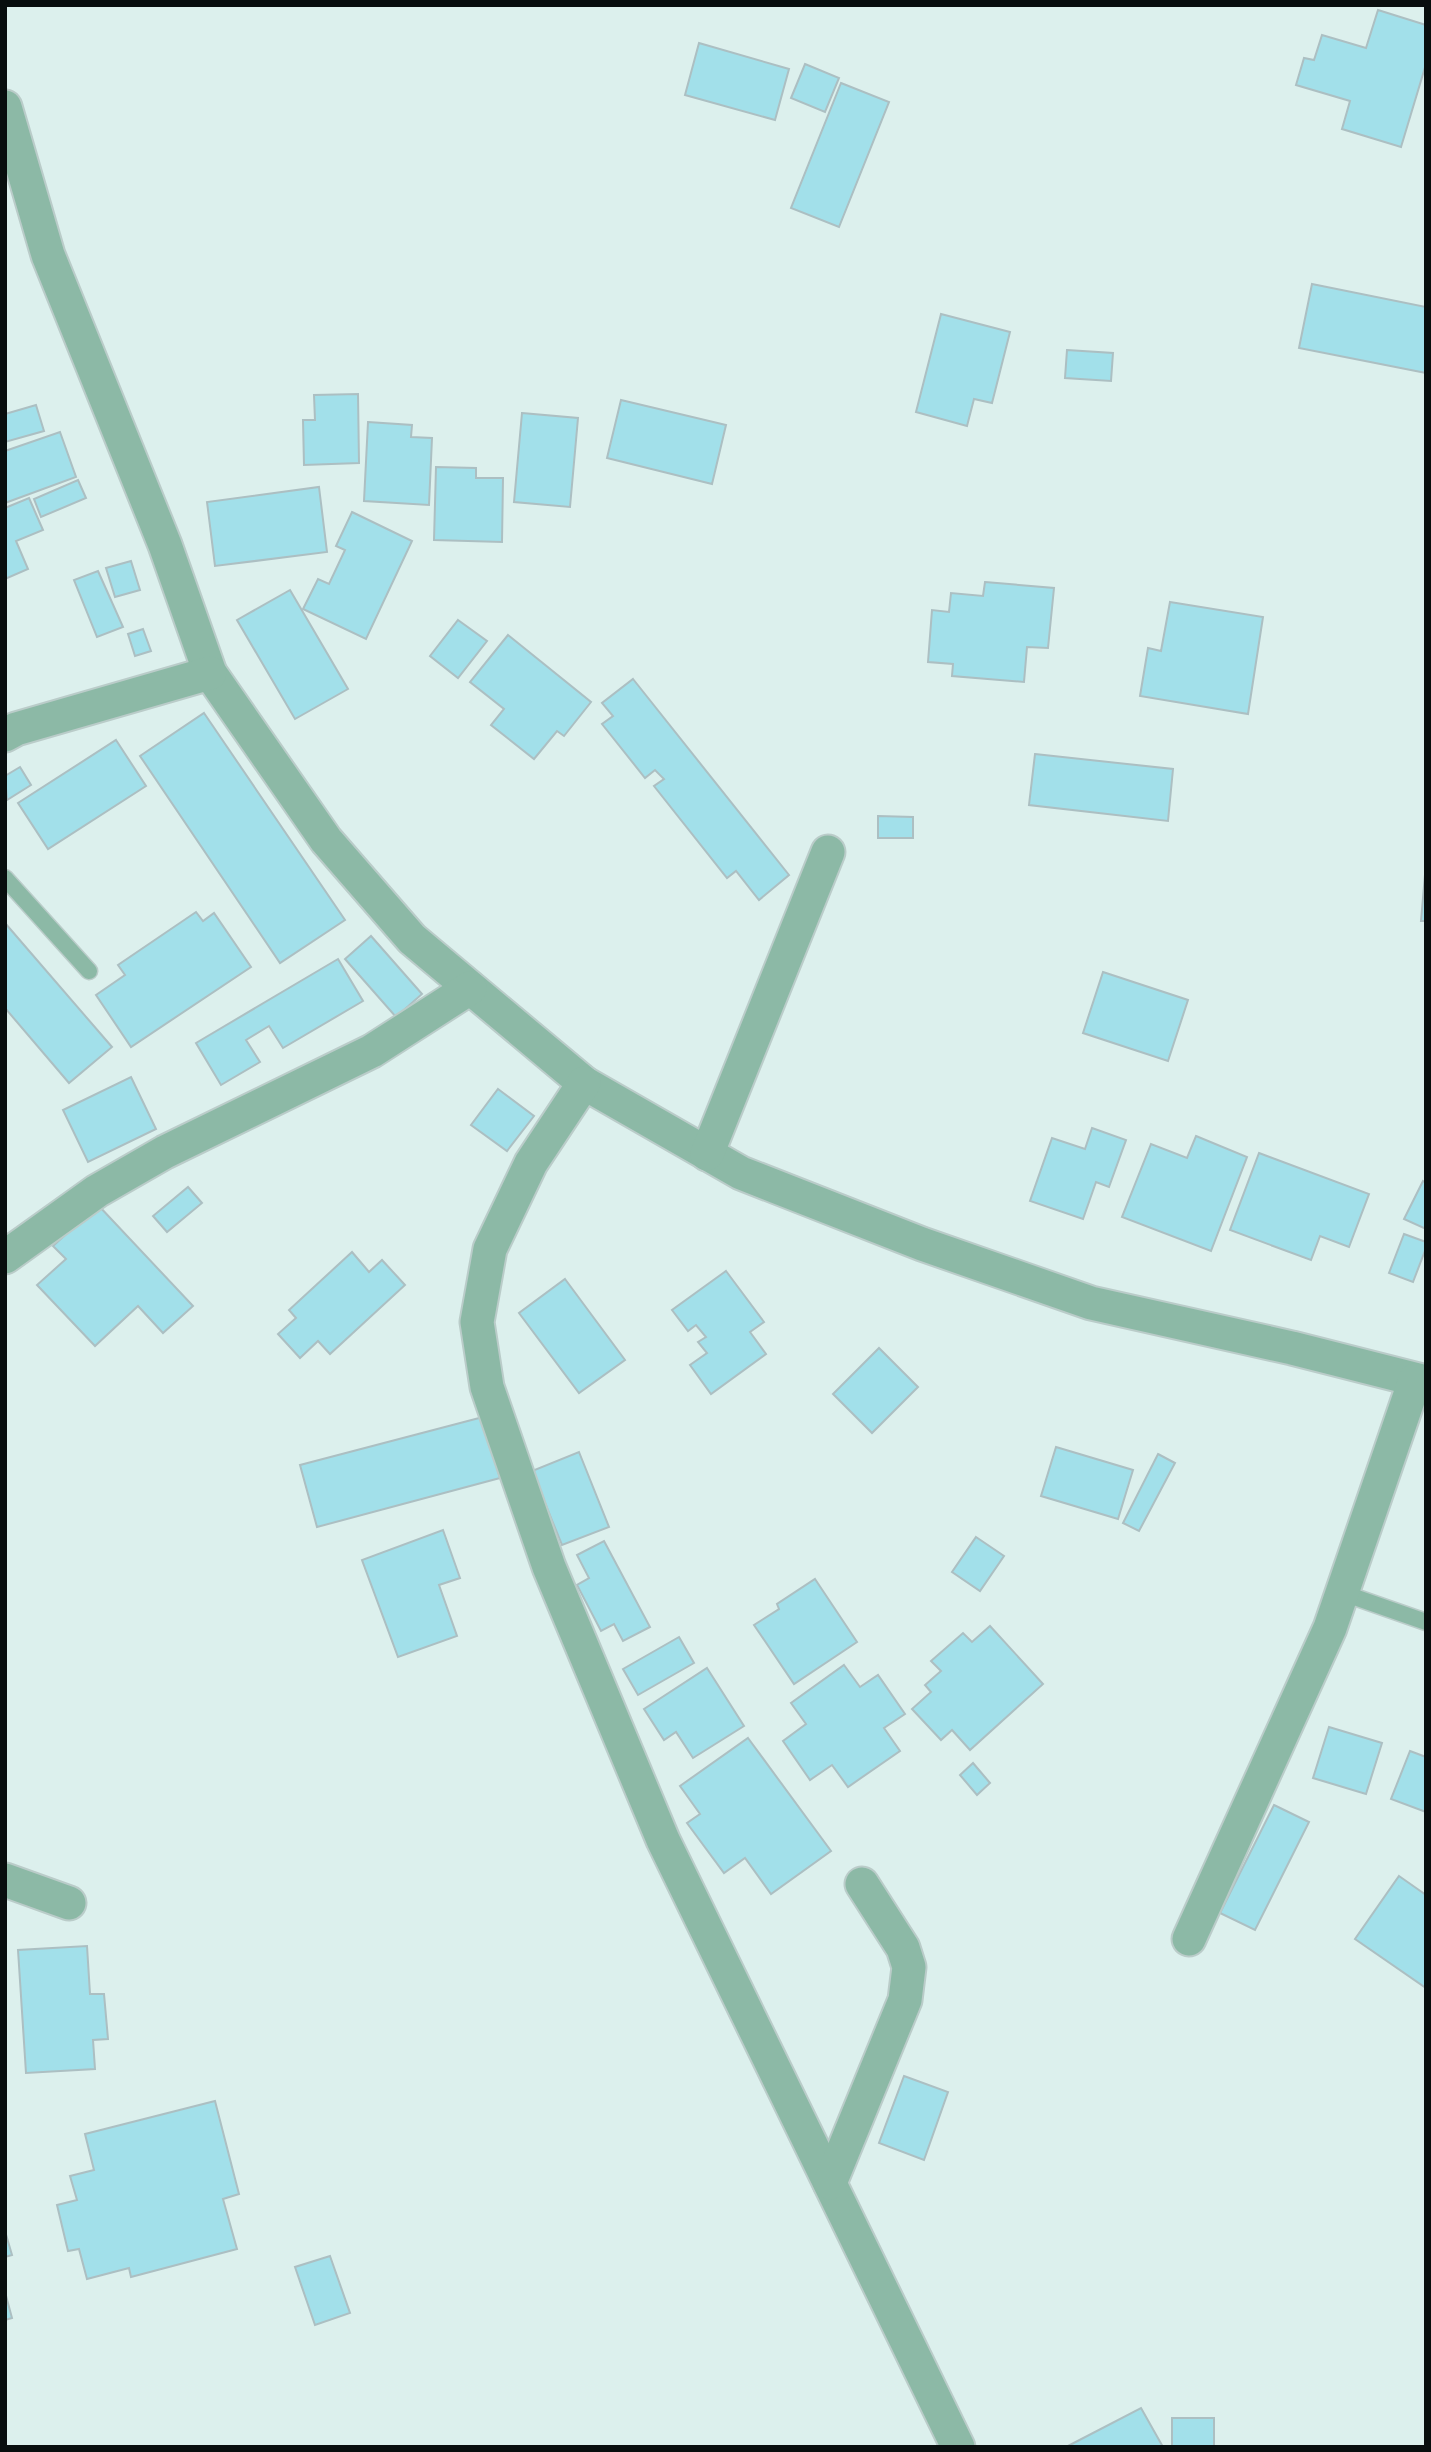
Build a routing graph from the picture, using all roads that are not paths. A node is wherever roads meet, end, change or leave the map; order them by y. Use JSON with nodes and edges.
{"nodes":[{"id":1,"x":5,"y":107,"type":"edge"},
{"id":2,"x":210,"y":673,"type":"junction"},
{"id":3,"x":5,"y":735,"type":"edge"},
{"id":4,"x":828,"y":852,"type":"dead end"},
{"id":5,"x":5,"y":878,"type":"edge"},
{"id":6,"x":89,"y":971,"type":"dead end"},
{"id":7,"x":470,"y":988,"type":"junction"},
{"id":8,"x":584,"y":1083,"type":"junction"},
{"id":9,"x":707,"y":1154,"type":"junction"},
{"id":10,"x":5,"y":1257,"type":"edge"},
{"id":11,"x":1421,"y":1381,"type":"edge"},
{"id":12,"x":1343,"y":1593,"type":"junction"},
{"id":13,"x":1426,"y":1622,"type":"edge"},
{"id":14,"x":5,"y":1880,"type":"edge"},
{"id":15,"x":862,"y":1884,"type":"dead end"},
{"id":16,"x":69,"y":1903,"type":"dead end"},
{"id":17,"x":1189,"y":1939,"type":"dead end"},
{"id":18,"x":830,"y":2183,"type":"junction"},
{"id":19,"x":958,"y":2447,"type":"edge"}],
"edges":[{"from":1,"to":2,"type":"street"},
{"from":2,"to":3,"type":"street"},
{"from":2,"to":7,"type":"street"},
{"from":4,"to":9,"type":"street"},
{"from":5,"to":6,"type":"lane"},
{"from":7,"to":8,"type":"street"},
{"from":7,"to":10,"type":"street"},
{"from":8,"to":9,"type":"street"},
{"from":8,"to":18,"type":"street"},
{"from":9,"to":11,"type":"street"},
{"from":11,"to":12,"type":"street"},
{"from":12,"to":13,"type":"lane"},
{"from":12,"to":17,"type":"street"},
{"from":14,"to":16,"type":"street"},
{"from":15,"to":18,"type":"street"},
{"from":18,"to":19,"type":"street"}]}
